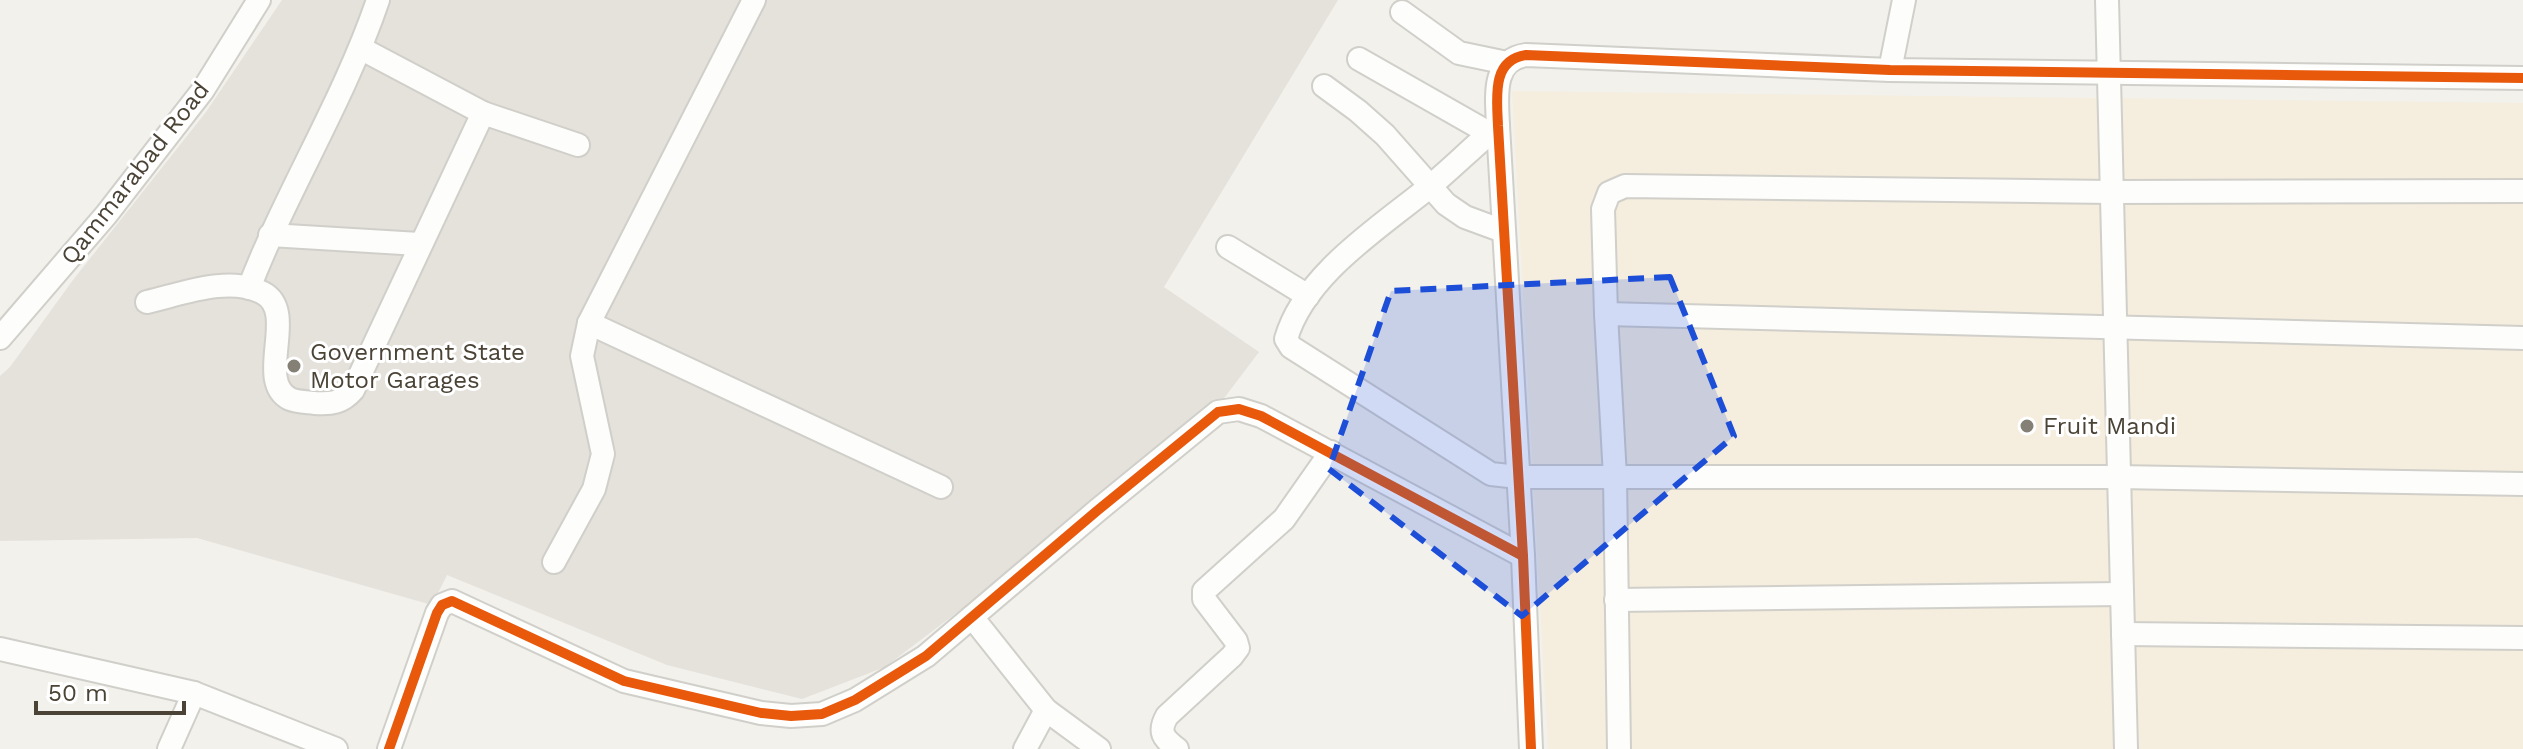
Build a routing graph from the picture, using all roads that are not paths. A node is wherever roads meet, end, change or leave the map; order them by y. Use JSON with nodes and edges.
{"nodes":[{"id":1,"x":259,"y":0,"type":"edge"},
{"id":2,"x":378,"y":0,"type":"edge"},
{"id":3,"x":754,"y":0,"type":"edge"},
{"id":4,"x":1904,"y":0,"type":"edge"},
{"id":5,"x":2107,"y":0,"type":"edge"},
{"id":6,"x":1402,"y":12,"type":"dead end"},
{"id":7,"x":362,"y":49,"type":"junction"},
{"id":8,"x":1359,"y":59,"type":"dead end"},
{"id":9,"x":1507,"y":63,"type":"junction"},
{"id":10,"x":1890,"y":70,"type":"junction"},
{"id":11,"x":2108,"y":73,"type":"junction"},
{"id":12,"x":2523,"y":78,"type":"edge"},
{"id":13,"x":1324,"y":86,"type":"dead end"},
{"id":14,"x":483,"y":113,"type":"junction"},
{"id":15,"x":1493,"y":130,"type":"junction"},
{"id":16,"x":578,"y":145,"type":"dead end"},
{"id":17,"x":1429,"y":187,"type":"junction"},
{"id":18,"x":2523,"y":191,"type":"edge"},
{"id":19,"x":2111,"y":192,"type":"junction"},
{"id":20,"x":1503,"y":231,"type":"junction"},
{"id":21,"x":270,"y":235,"type":"junction"},
{"id":22,"x":419,"y":244,"type":"junction"},
{"id":23,"x":1228,"y":247,"type":"dead end"},
{"id":24,"x":249,"y":288,"type":"junction"},
{"id":25,"x":1308,"y":296,"type":"junction"},
{"id":26,"x":147,"y":302,"type":"dead end"},
{"id":27,"x":1606,"y":314,"type":"junction"},
{"id":28,"x":589,"y":323,"type":"junction"},
{"id":29,"x":2114,"y":327,"type":"junction"},
{"id":30,"x":0,"y":338,"type":"edge"},
{"id":31,"x":2523,"y":338,"type":"edge"},
{"id":32,"x":1331,"y":452,"type":"junction"},
{"id":33,"x":1518,"y":477,"type":"junction"},
{"id":34,"x":1615,"y":477,"type":"junction"},
{"id":35,"x":2118,"y":477,"type":"junction"},
{"id":36,"x":2523,"y":484,"type":"edge"},
{"id":37,"x":941,"y":487,"type":"dead end"},
{"id":38,"x":1523,"y":556,"type":"junction"},
{"id":39,"x":554,"y":562,"type":"dead end"},
{"id":40,"x":2122,"y":594,"type":"junction"},
{"id":41,"x":1616,"y":600,"type":"junction"},
{"id":42,"x":972,"y":617,"type":"junction"},
{"id":43,"x":2123,"y":634,"type":"junction"},
{"id":44,"x":2523,"y":638,"type":"edge"},
{"id":45,"x":0,"y":649,"type":"edge"},
{"id":46,"x":194,"y":693,"type":"junction"},
{"id":47,"x":1046,"y":710,"type":"junction"},
{"id":48,"x":169,"y":749,"type":"edge"},
{"id":49,"x":336,"y":749,"type":"edge"},
{"id":50,"x":389,"y":749,"type":"edge"},
{"id":51,"x":1025,"y":749,"type":"edge"},
{"id":52,"x":1099,"y":749,"type":"edge"},
{"id":53,"x":1177,"y":749,"type":"edge"},
{"id":54,"x":1531,"y":749,"type":"edge"},
{"id":55,"x":1619,"y":749,"type":"edge"},
{"id":56,"x":2126,"y":749,"type":"edge"}],
"edges":[{"from":1,"to":30,"type":"street","name":"Qammarabad Road"},
{"from":2,"to":7,"type":"street"},
{"from":3,"to":28,"type":"street"},
{"from":4,"to":10,"type":"street"},
{"from":5,"to":11,"type":"street"},
{"from":6,"to":9,"type":"street"},
{"from":7,"to":14,"type":"street"},
{"from":7,"to":21,"type":"street"},
{"from":8,"to":15,"type":"street"},
{"from":9,"to":10,"type":"street"},
{"from":9,"to":15,"type":"street"},
{"from":10,"to":11,"type":"street"},
{"from":11,"to":12,"type":"street"},
{"from":11,"to":19,"type":"street"},
{"from":13,"to":17,"type":"street"},
{"from":14,"to":16,"type":"street"},
{"from":14,"to":22,"type":"street"},
{"from":15,"to":17,"type":"street"},
{"from":15,"to":20,"type":"street"},
{"from":17,"to":20,"type":"street"},
{"from":17,"to":25,"type":"street"},
{"from":18,"to":19,"type":"street"},
{"from":19,"to":27,"type":"street"},
{"from":19,"to":29,"type":"street"},
{"from":20,"to":33,"type":"street"},
{"from":21,"to":22,"type":"street"},
{"from":21,"to":24,"type":"street"},
{"from":22,"to":24,"type":"street"},
{"from":23,"to":25,"type":"street"},
{"from":24,"to":26,"type":"street"},
{"from":25,"to":33,"type":"street"},
{"from":27,"to":29,"type":"street"},
{"from":27,"to":34,"type":"street"},
{"from":28,"to":37,"type":"street"},
{"from":28,"to":39,"type":"street"},
{"from":29,"to":31,"type":"street"},
{"from":29,"to":35,"type":"street"},
{"from":32,"to":38,"type":"street"},
{"from":32,"to":42,"type":"street"},
{"from":32,"to":53,"type":"street"},
{"from":33,"to":34,"type":"street"},
{"from":33,"to":38,"type":"street"},
{"from":34,"to":35,"type":"street"},
{"from":34,"to":41,"type":"street"},
{"from":35,"to":36,"type":"street"},
{"from":35,"to":40,"type":"street"},
{"from":38,"to":54,"type":"street"},
{"from":40,"to":41,"type":"street"},
{"from":40,"to":43,"type":"street"},
{"from":41,"to":55,"type":"street"},
{"from":42,"to":47,"type":"street"},
{"from":42,"to":50,"type":"street"},
{"from":43,"to":44,"type":"street"},
{"from":43,"to":56,"type":"street"},
{"from":45,"to":46,"type":"street"},
{"from":46,"to":48,"type":"street"},
{"from":46,"to":49,"type":"street"},
{"from":47,"to":51,"type":"street"},
{"from":47,"to":52,"type":"street"}]}
